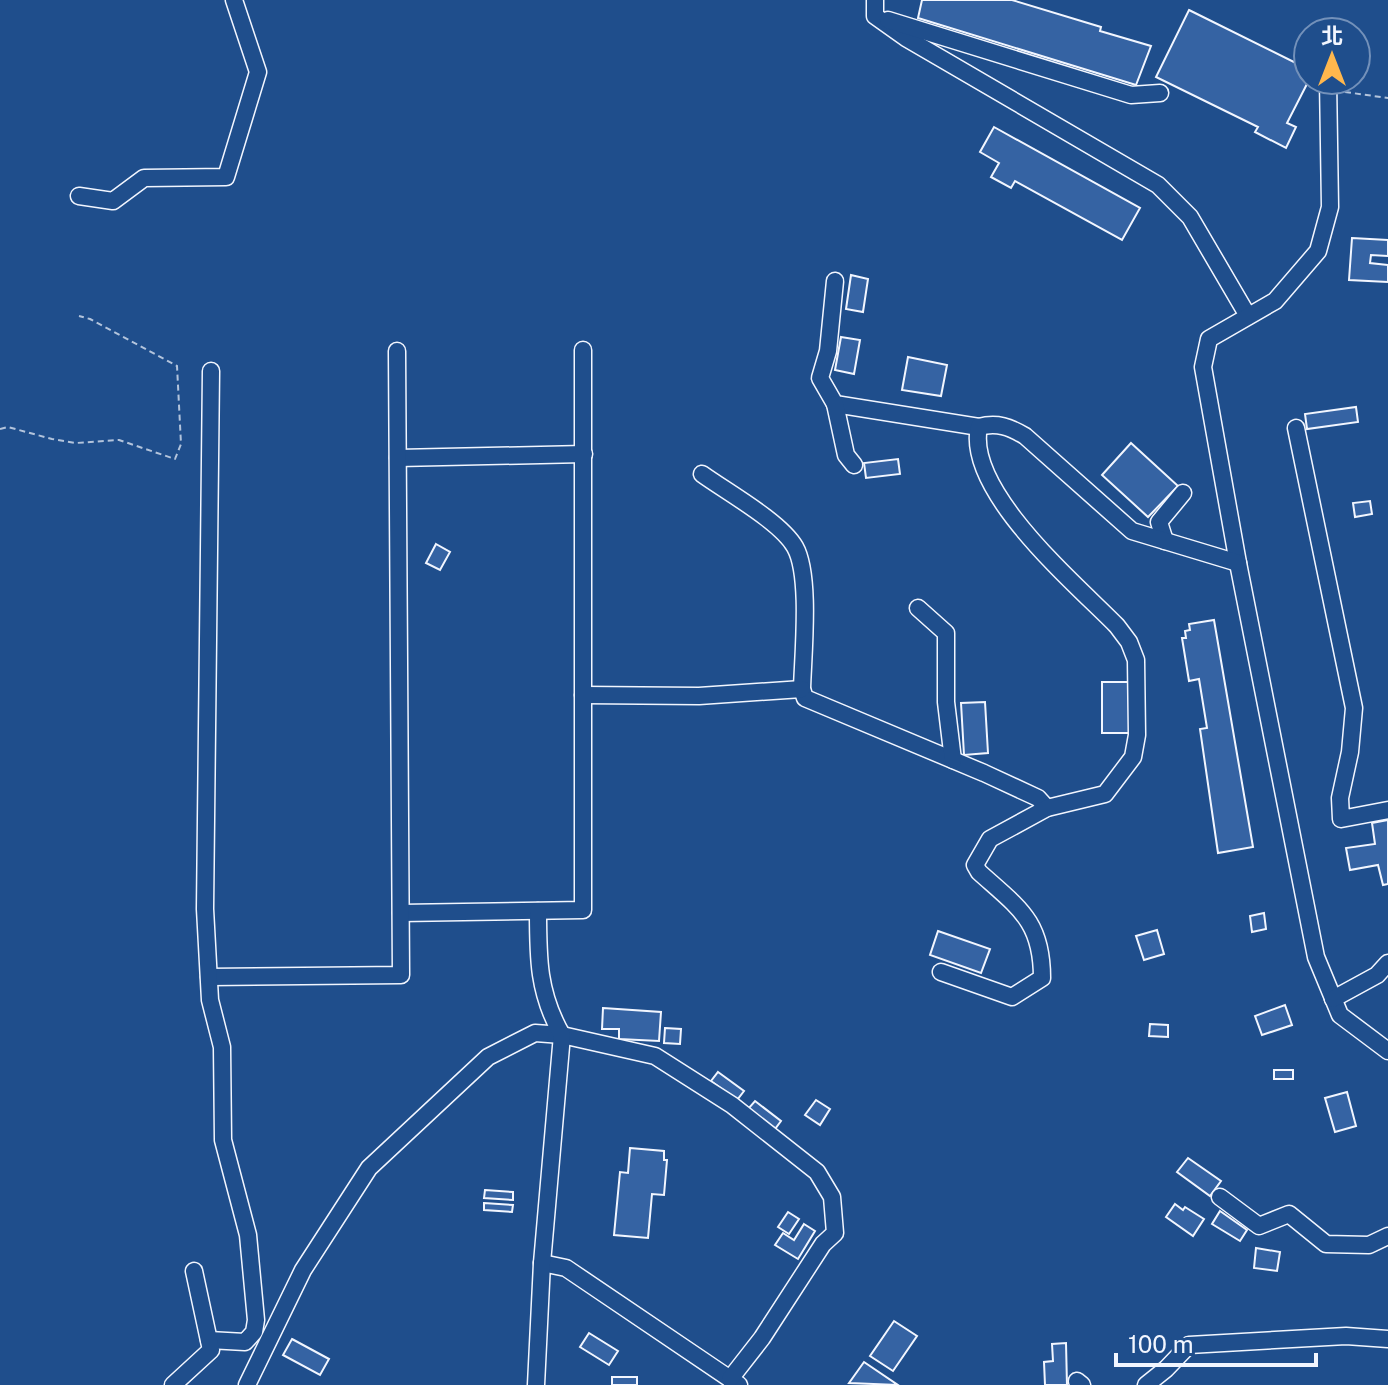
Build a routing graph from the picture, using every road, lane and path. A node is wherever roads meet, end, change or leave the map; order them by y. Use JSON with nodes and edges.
{"nodes":[{"id":1,"x":234,"y":0,"type":"edge"},
{"id":2,"x":875,"y":8,"type":"edge"},
{"id":3,"x":1160,"y":93,"type":"dead end"},
{"id":4,"x":1328,"y":96,"type":"edge"},
{"id":5,"x":79,"y":196,"type":"dead end"},
{"id":6,"x":835,"y":281,"type":"dead end"},
{"id":7,"x":79,"y":316,"type":"dead end"},
{"id":8,"x":1248,"y":316,"type":"junction"},
{"id":9,"x":583,"y":350,"type":"dead end"},
{"id":10,"x":397,"y":351,"type":"dead end"},
{"id":11,"x":211,"y":371,"type":"dead end"},
{"id":12,"x":835,"y":404,"type":"junction"},
{"id":13,"x":979,"y":427,"type":"junction"},
{"id":14,"x":1296,"y":428,"type":"dead end"},
{"id":15,"x":0,"y":429,"type":"edge"},
{"id":16,"x":584,"y":454,"type":"junction"},
{"id":17,"x":398,"y":458,"type":"junction"},
{"id":18,"x":854,"y":465,"type":"dead end"},
{"id":19,"x":702,"y":474,"type":"dead end"},
{"id":20,"x":1183,"y":493,"type":"dead end"},
{"id":21,"x":1165,"y":541,"type":"junction"},
{"id":22,"x":1238,"y":563,"type":"junction"},
{"id":23,"x":918,"y":608,"type":"dead end"},
{"id":24,"x":802,"y":689,"type":"junction"},
{"id":25,"x":583,"y":695,"type":"junction"},
{"id":26,"x":953,"y":760,"type":"junction"},
{"id":27,"x":1047,"y":808,"type":"junction"},
{"id":28,"x":1388,"y":810,"type":"edge"},
{"id":29,"x":538,"y":911,"type":"junction"},
{"id":30,"x":401,"y":913,"type":"junction"},
{"id":31,"x":1388,"y":963,"type":"edge"},
{"id":32,"x":941,"y":972,"type":"dead end"},
{"id":33,"x":209,"y":977,"type":"junction"},
{"id":34,"x":1333,"y":999,"type":"junction"},
{"id":35,"x":562,"y":1035,"type":"junction"},
{"id":36,"x":1388,"y":1051,"type":"edge"},
{"id":37,"x":1220,"y":1197,"type":"dead end"},
{"id":38,"x":1388,"y":1236,"type":"edge"},
{"id":39,"x":542,"y":1263,"type":"junction"},
{"id":40,"x":194,"y":1271,"type":"dead end"},
{"id":41,"x":1388,"y":1339,"type":"edge"},
{"id":42,"x":209,"y":1340,"type":"junction"},
{"id":43,"x":735,"y":1382,"type":"edge"},
{"id":44,"x":1149,"y":1384,"type":"edge"},
{"id":45,"x":173,"y":1385,"type":"edge"},
{"id":46,"x":247,"y":1385,"type":"edge"},
{"id":47,"x":536,"y":1385,"type":"edge"}],
"edges":[{"from":1,"to":5,"type":"lane"},
{"from":2,"to":3,"type":"lane"},
{"from":2,"to":8,"type":"lane"},
{"from":4,"to":8,"type":"lane"},
{"from":6,"to":12,"type":"lane"},
{"from":7,"to":15,"type":"path"},
{"from":8,"to":22,"type":"lane"},
{"from":9,"to":16,"type":"lane"},
{"from":10,"to":17,"type":"lane"},
{"from":11,"to":33,"type":"lane"},
{"from":12,"to":13,"type":"lane"},
{"from":12,"to":18,"type":"lane"},
{"from":13,"to":21,"type":"lane"},
{"from":13,"to":27,"type":"lane"},
{"from":14,"to":28,"type":"lane"},
{"from":16,"to":17,"type":"lane"},
{"from":16,"to":25,"type":"lane"},
{"from":17,"to":30,"type":"lane"},
{"from":19,"to":24,"type":"lane"},
{"from":20,"to":21,"type":"lane"},
{"from":21,"to":22,"type":"lane"},
{"from":22,"to":34,"type":"lane"},
{"from":23,"to":26,"type":"lane"},
{"from":24,"to":25,"type":"lane"},
{"from":24,"to":26,"type":"lane"},
{"from":25,"to":29,"type":"lane"},
{"from":26,"to":27,"type":"lane"},
{"from":27,"to":32,"type":"lane"},
{"from":29,"to":30,"type":"lane"},
{"from":29,"to":35,"type":"lane"},
{"from":30,"to":33,"type":"lane"},
{"from":31,"to":34,"type":"lane"},
{"from":33,"to":42,"type":"lane"},
{"from":34,"to":36,"type":"lane"},
{"from":35,"to":39,"type":"lane"},
{"from":35,"to":43,"type":"lane"},
{"from":35,"to":46,"type":"lane"},
{"from":37,"to":38,"type":"lane"},
{"from":39,"to":43,"type":"lane"},
{"from":39,"to":47,"type":"lane"},
{"from":40,"to":42,"type":"lane"},
{"from":41,"to":44,"type":"lane"},
{"from":42,"to":45,"type":"lane"}]}
